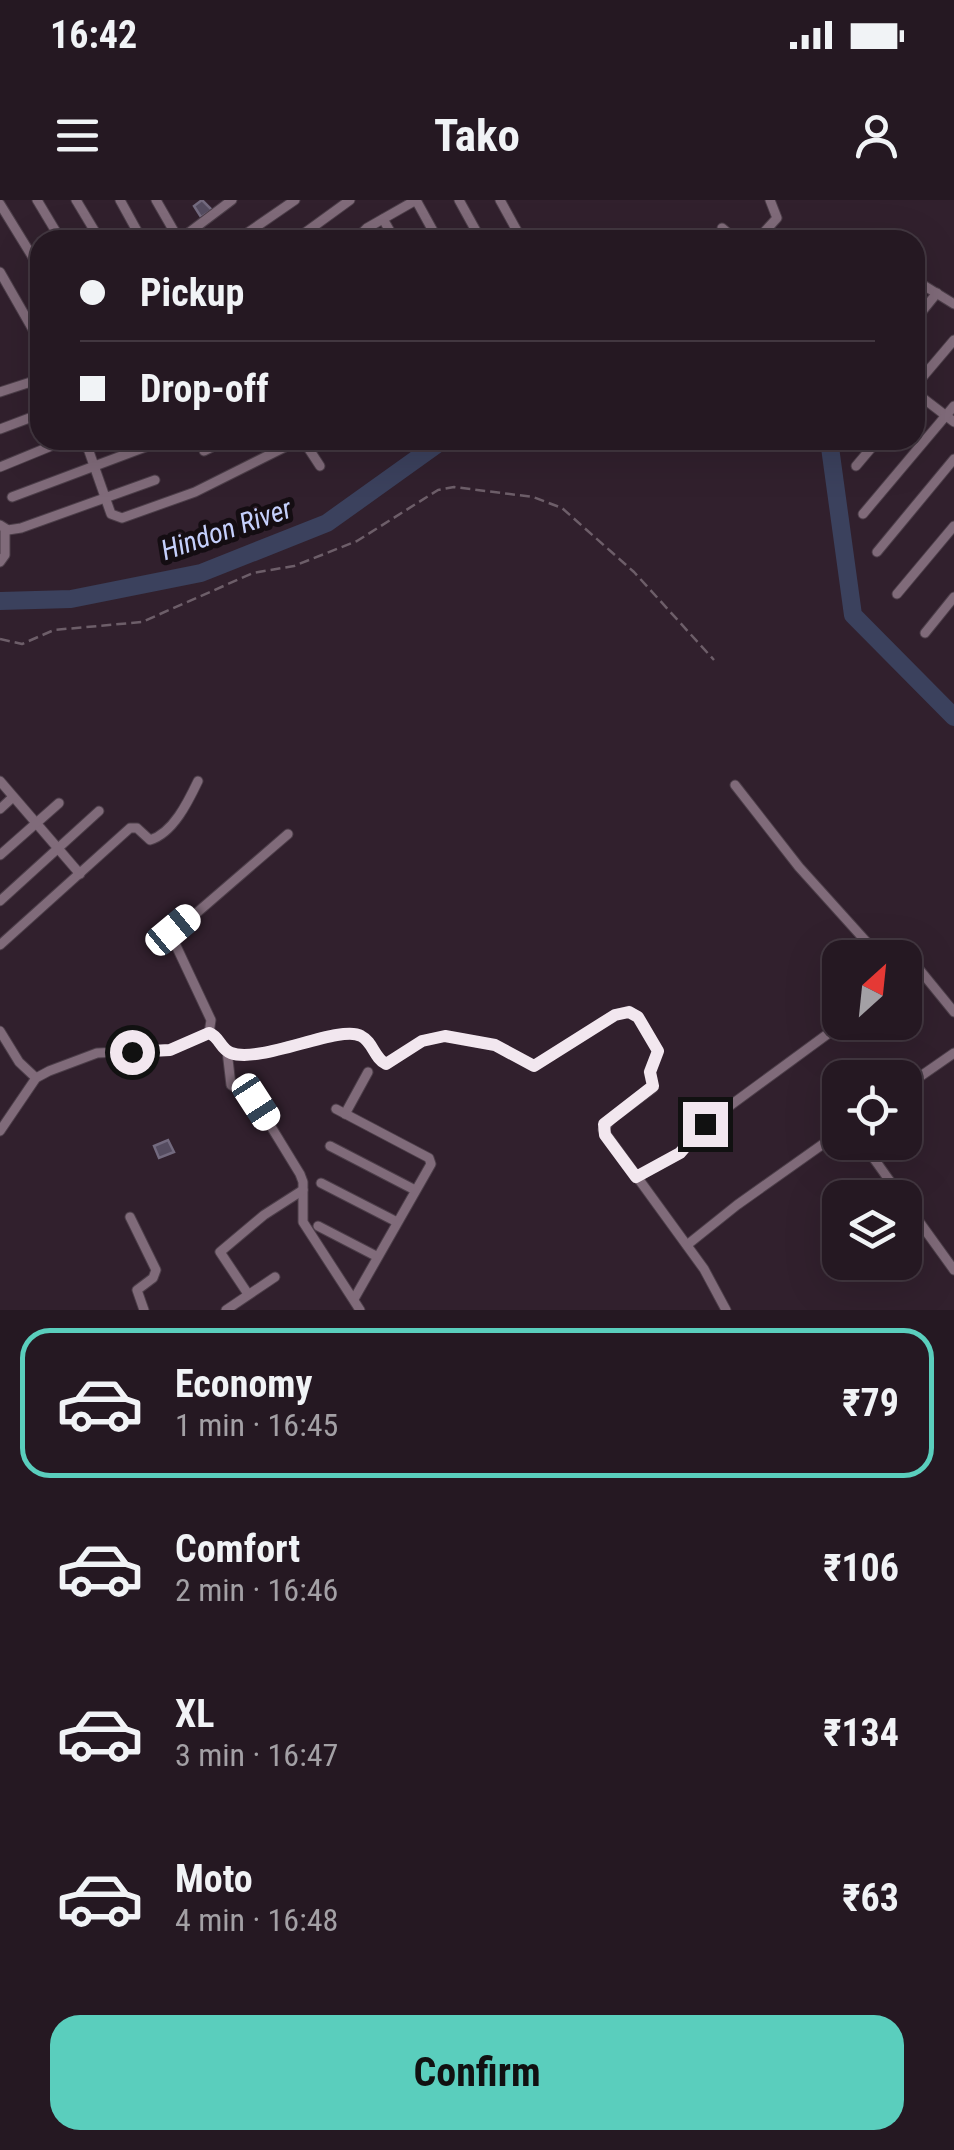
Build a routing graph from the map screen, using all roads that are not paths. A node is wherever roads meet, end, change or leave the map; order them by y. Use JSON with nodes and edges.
{"nodes":[{"id":1,"x":37,"y":200,"type":"edge"},
{"id":2,"x":76,"y":200,"type":"edge"},
{"id":3,"x":120,"y":200,"type":"edge"},
{"id":4,"x":156,"y":200,"type":"edge"},
{"id":5,"x":232,"y":200,"type":"edge"},
{"id":6,"x":294,"y":200,"type":"edge"},
{"id":7,"x":350,"y":200,"type":"edge"},
{"id":8,"x":460,"y":200,"type":"edge"},
{"id":9,"x":500,"y":200,"type":"edge"},
{"id":10,"x":770,"y":200,"type":"edge"},
{"id":11,"x":0,"y":204,"type":"edge"},
{"id":12,"x":383,"y":219,"type":"junction"},
{"id":13,"x":722,"y":228,"type":"dead end"},
{"id":14,"x":55,"y":230,"type":"edge"},
{"id":15,"x":94,"y":230,"type":"edge"},
{"id":16,"x":136,"y":230,"type":"edge"},
{"id":17,"x":173,"y":230,"type":"edge"},
{"id":18,"x":192,"y":230,"type":"edge"},
{"id":19,"x":251,"y":230,"type":"edge"},
{"id":20,"x":309,"y":230,"type":"edge"},
{"id":21,"x":365,"y":230,"type":"edge"},
{"id":22,"x":389,"y":230,"type":"edge"},
{"id":23,"x":432,"y":230,"type":"edge"},
{"id":24,"x":475,"y":230,"type":"edge"},
{"id":25,"x":516,"y":230,"type":"edge"},
{"id":26,"x":724,"y":230,"type":"edge"},
{"id":27,"x":766,"y":230,"type":"edge"},
{"id":28,"x":30,"y":253,"type":"edge"},
{"id":29,"x":0,"y":272,"type":"edge"},
{"id":30,"x":925,"y":286,"type":"edge"},
{"id":31,"x":937,"y":294,"type":"junction"},
{"id":32,"x":954,"y":304,"type":"edge"},
{"id":33,"x":925,"y":308,"type":"edge"},
{"id":34,"x":30,"y":324,"type":"edge"},
{"id":35,"x":954,"y":340,"type":"edge"},
{"id":36,"x":925,"y":378,"type":"edge"},
{"id":37,"x":30,"y":382,"type":"edge"},
{"id":38,"x":0,"y":392,"type":"edge"},
{"id":39,"x":925,"y":399,"type":"edge"},
{"id":40,"x":954,"y":406,"type":"edge"},
{"id":41,"x":30,"y":418,"type":"edge"},
{"id":42,"x":950,"y":419,"type":"edge"},
{"id":43,"x":0,"y":430,"type":"edge"},
{"id":44,"x":925,"y":446,"type":"edge"},
{"id":45,"x":42,"y":450,"type":"edge"},
{"id":46,"x":88,"y":450,"type":"edge"},
{"id":47,"x":139,"y":450,"type":"edge"},
{"id":48,"x":281,"y":450,"type":"edge"},
{"id":49,"x":308,"y":450,"type":"edge"},
{"id":50,"x":870,"y":450,"type":"edge"},
{"id":51,"x":922,"y":450,"type":"edge"},
{"id":52,"x":954,"y":459,"type":"edge"},
{"id":53,"x":320,"y":466,"type":"dead end"},
{"id":54,"x":856,"y":466,"type":"dead end"},
{"id":55,"x":0,"y":467,"type":"edge"},
{"id":56,"x":94,"y":468,"type":"junction"},
{"id":57,"x":155,"y":480,"type":"dead end"},
{"id":58,"x":12,"y":497,"type":"dead end"},
{"id":59,"x":105,"y":500,"type":"junction"},
{"id":60,"x":863,"y":514,"type":"dead end"},
{"id":61,"x":954,"y":526,"type":"edge"},
{"id":62,"x":3,"y":527,"type":"edge"},
{"id":63,"x":877,"y":552,"type":"dead end"},
{"id":64,"x":0,"y":562,"type":"edge"},
{"id":65,"x":897,"y":594,"type":"dead end"},
{"id":66,"x":954,"y":597,"type":"edge"},
{"id":67,"x":925,"y":633,"type":"dead end"},
{"id":68,"x":0,"y":781,"type":"edge"},
{"id":69,"x":198,"y":781,"type":"dead end"},
{"id":70,"x":736,"y":785,"type":"dead end"},
{"id":71,"x":14,"y":797,"type":"junction"},
{"id":72,"x":58,"y":803,"type":"dead end"},
{"id":73,"x":0,"y":809,"type":"edge"},
{"id":74,"x":99,"y":811,"type":"dead end"},
{"id":75,"x":36,"y":823,"type":"junction"},
{"id":76,"x":288,"y":834,"type":"dead end"},
{"id":77,"x":58,"y":848,"type":"junction"},
{"id":78,"x":0,"y":855,"type":"edge"},
{"id":79,"x":80,"y":874,"type":"junction"},
{"id":80,"x":0,"y":902,"type":"edge"},
{"id":81,"x":865,"y":940,"type":"edge"},
{"id":82,"x":0,"y":946,"type":"edge"},
{"id":83,"x":922,"y":973,"type":"edge"},
{"id":84,"x":954,"y":1012,"type":"edge"},
{"id":85,"x":209,"y":1033,"type":"junction"},
{"id":86,"x":1,"y":1036,"type":"edge"},
{"id":87,"x":822,"y":1038,"type":"edge"},
{"id":88,"x":226,"y":1051,"type":"junction"},
{"id":89,"x":954,"y":1053,"type":"edge"},
{"id":90,"x":368,"y":1072,"type":"dead end"},
{"id":91,"x":922,"y":1075,"type":"edge"},
{"id":92,"x":36,"y":1078,"type":"junction"},
{"id":93,"x":0,"y":1131,"type":"edge"},
{"id":94,"x":822,"y":1145,"type":"edge"},
{"id":95,"x":330,"y":1146,"type":"dead end"},
{"id":96,"x":636,"y":1177,"type":"junction"},
{"id":97,"x":321,"y":1183,"type":"dead end"},
{"id":98,"x":303,"y":1190,"type":"junction"},
{"id":99,"x":415,"y":1190,"type":"junction"},
{"id":100,"x":130,"y":1217,"type":"dead end"},
{"id":101,"x":397,"y":1222,"type":"junction"},
{"id":102,"x":922,"y":1225,"type":"edge"},
{"id":103,"x":318,"y":1226,"type":"dead end"},
{"id":104,"x":687,"y":1246,"type":"junction"},
{"id":105,"x":376,"y":1256,"type":"junction"},
{"id":106,"x":954,"y":1270,"type":"edge"},
{"id":107,"x":275,"y":1277,"type":"dead end"},
{"id":108,"x":248,"y":1294,"type":"junction"},
{"id":109,"x":354,"y":1299,"type":"junction"},
{"id":110,"x":144,"y":1310,"type":"edge"},
{"id":111,"x":226,"y":1310,"type":"edge"},
{"id":112,"x":360,"y":1310,"type":"edge"},
{"id":113,"x":726,"y":1310,"type":"edge"}],
"edges":[{"from":1,"to":14,"type":"street"},
{"from":2,"to":15,"type":"street"},
{"from":3,"to":16,"type":"street"},
{"from":4,"to":17,"type":"street"},
{"from":5,"to":18,"type":"street"},
{"from":6,"to":19,"type":"street"},
{"from":7,"to":20,"type":"street"},
{"from":8,"to":24,"type":"street"},
{"from":9,"to":25,"type":"street"},
{"from":10,"to":27,"type":"street"},
{"from":11,"to":28,"type":"street"},
{"from":12,"to":21,"type":"street"},
{"from":12,"to":22,"type":"street"},
{"from":12,"to":23,"type":"street"},
{"from":13,"to":26,"type":"street"},
{"from":29,"to":34,"type":"street"},
{"from":30,"to":31,"type":"street"},
{"from":31,"to":32,"type":"street"},
{"from":31,"to":33,"type":"street"},
{"from":35,"to":36,"type":"street"},
{"from":37,"to":38,"type":"street"},
{"from":39,"to":42,"type":"street"},
{"from":40,"to":42,"type":"street"},
{"from":41,"to":43,"type":"street"},
{"from":42,"to":44,"type":"street"},
{"from":45,"to":55,"type":"street"},
{"from":46,"to":56,"type":"street"},
{"from":47,"to":56,"type":"street"},
{"from":48,"to":59,"type":"street"},
{"from":49,"to":53,"type":"street"},
{"from":50,"to":54,"type":"street"},
{"from":51,"to":60,"type":"street"},
{"from":52,"to":63,"type":"street"},
{"from":56,"to":58,"type":"street"},
{"from":56,"to":59,"type":"street"},
{"from":57,"to":59,"type":"street"},
{"from":59,"to":62,"type":"street"},
{"from":61,"to":65,"type":"street"},
{"from":62,"to":64,"type":"street"},
{"from":66,"to":67,"type":"street"},
{"from":68,"to":71,"type":"street"},
{"from":69,"to":79,"type":"street"},
{"from":70,"to":81,"type":"street"},
{"from":71,"to":73,"type":"street"},
{"from":71,"to":75,"type":"street"},
{"from":72,"to":75,"type":"street"},
{"from":74,"to":77,"type":"street"},
{"from":75,"to":77,"type":"street"},
{"from":75,"to":78,"type":"street"},
{"from":76,"to":85,"type":"street"},
{"from":77,"to":79,"type":"street"},
{"from":77,"to":80,"type":"street"},
{"from":79,"to":82,"type":"street"},
{"from":83,"to":84,"type":"street"},
{"from":85,"to":88,"type":"street"},
{"from":85,"to":92,"type":"street"},
{"from":86,"to":92,"type":"street"},
{"from":87,"to":96,"type":"street"},
{"from":88,"to":96,"type":"street"},
{"from":88,"to":98,"type":"street"},
{"from":89,"to":91,"type":"street"},
{"from":90,"to":99,"type":"street"},
{"from":92,"to":93,"type":"street"},
{"from":94,"to":104,"type":"street"},
{"from":95,"to":99,"type":"street"},
{"from":96,"to":104,"type":"street"},
{"from":97,"to":101,"type":"street"},
{"from":98,"to":108,"type":"street"},
{"from":98,"to":109,"type":"street"},
{"from":99,"to":101,"type":"street"},
{"from":100,"to":110,"type":"street"},
{"from":101,"to":105,"type":"street"},
{"from":102,"to":106,"type":"street"},
{"from":103,"to":105,"type":"street"},
{"from":104,"to":113,"type":"street"},
{"from":105,"to":109,"type":"street"},
{"from":107,"to":108,"type":"street"},
{"from":108,"to":111,"type":"street"},
{"from":109,"to":112,"type":"street"}]}
